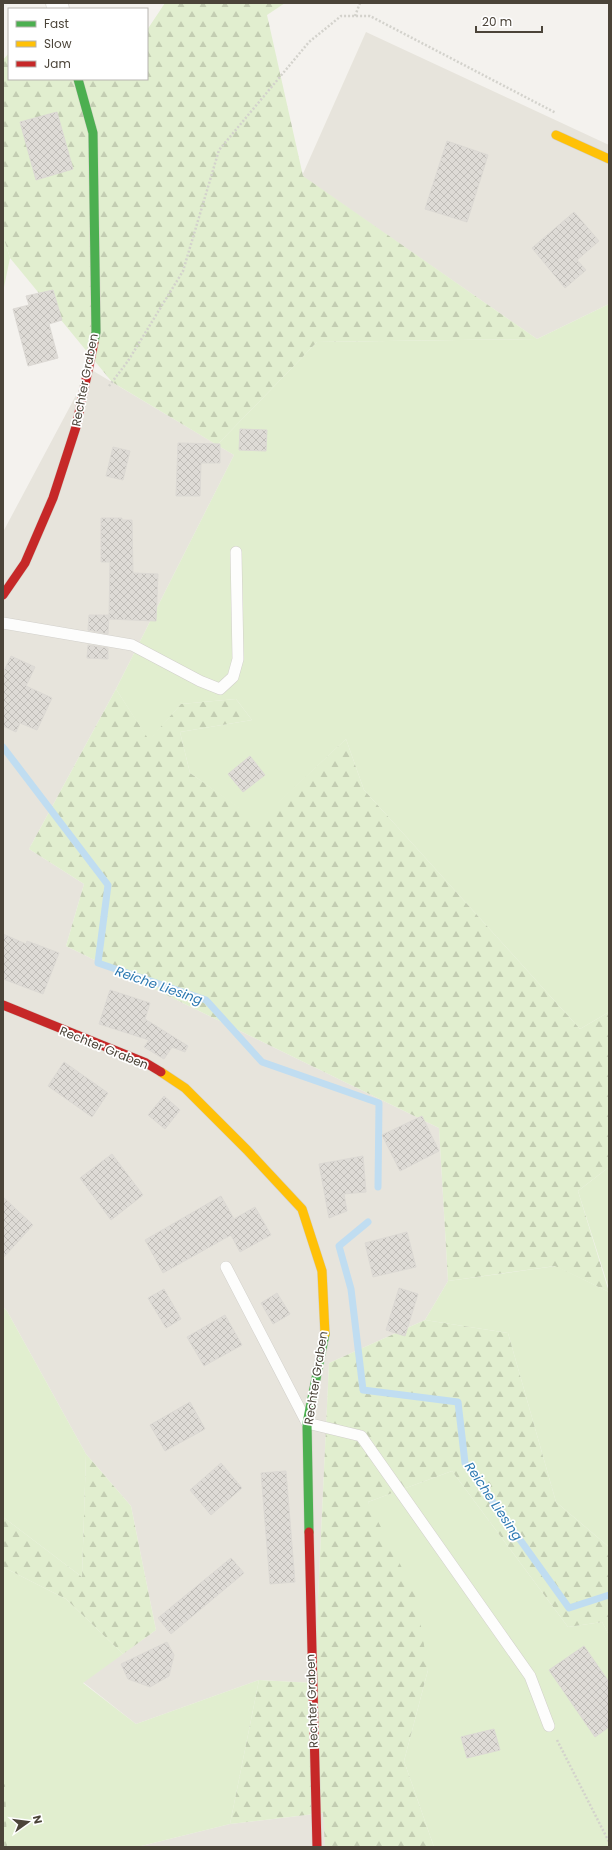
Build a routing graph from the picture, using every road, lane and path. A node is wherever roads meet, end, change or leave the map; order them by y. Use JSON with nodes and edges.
{"nodes":[{"id":1,"x":360,"y":3,"type":"edge"},
{"id":2,"x":355,"y":16,"type":"junction"},
{"id":3,"x":78,"y":80,"type":"edge"},
{"id":4,"x":558,"y":114,"type":"dead end"},
{"id":5,"x":556,"y":135,"type":"dead end"},
{"id":6,"x":609,"y":159,"type":"edge"},
{"id":7,"x":107,"y":387,"type":"dead end"},
{"id":8,"x":236,"y":552,"type":"dead end"},
{"id":9,"x":3,"y":595,"type":"edge"},
{"id":10,"x":3,"y":623,"type":"edge"},
{"id":11,"x":3,"y":1005,"type":"edge"},
{"id":12,"x":226,"y":1267,"type":"dead end"},
{"id":13,"x":307,"y":1423,"type":"junction"},
{"id":14,"x":549,"y":1726,"type":"joint"},
{"id":15,"x":609,"y":1842,"type":"edge"},
{"id":16,"x":317,"y":1847,"type":"edge"}],
"edges":[{"from":1,"to":2,"type":"path"},
{"from":2,"to":4,"type":"path"},
{"from":2,"to":7,"type":"path"},
{"from":3,"to":9,"type":"street","name":"Rechter Graben"},
{"from":5,"to":6,"type":"street"},
{"from":8,"to":10,"type":"lane"},
{"from":11,"to":13,"type":"street","name":"Rechter Graben"},
{"from":12,"to":13,"type":"lane"},
{"from":13,"to":14,"type":"lane"},
{"from":13,"to":16,"type":"street","name":"Rechter Graben"},
{"from":14,"to":15,"type":"path"}]}
